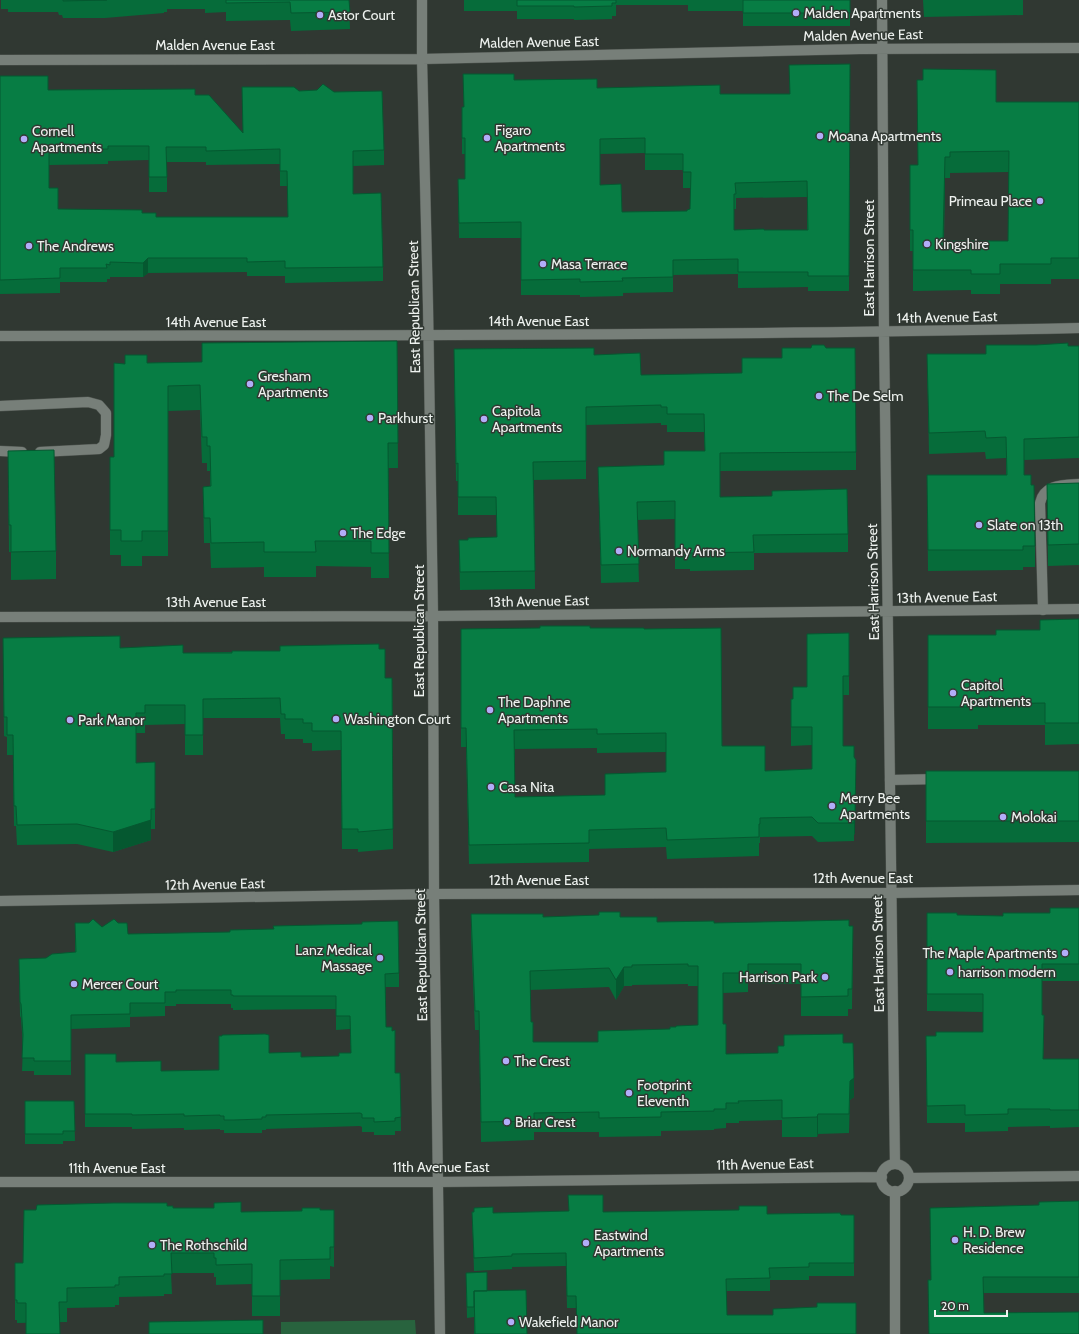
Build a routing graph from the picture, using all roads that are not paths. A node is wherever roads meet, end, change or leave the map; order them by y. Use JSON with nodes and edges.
{"nodes":[{"id":1,"x":422,"y":0,"type":"edge"},
{"id":2,"x":882,"y":0,"type":"edge"},
{"id":3,"x":1079,"y":48,"type":"edge"},
{"id":4,"x":882,"y":49,"type":"junction"},
{"id":5,"x":422,"y":59,"type":"junction"},
{"id":6,"x":0,"y":60,"type":"edge"},
{"id":7,"x":1079,"y":328,"type":"edge"},
{"id":8,"x":884,"y":333,"type":"junction"},
{"id":9,"x":429,"y":335,"type":"junction"},
{"id":10,"x":0,"y":336,"type":"edge"},
{"id":11,"x":0,"y":406,"type":"edge"},
{"id":12,"x":0,"y":452,"type":"edge"},
{"id":13,"x":1079,"y":484,"type":"edge"},
{"id":14,"x":1079,"y":609,"type":"edge"},
{"id":15,"x":1043,"y":610,"type":"junction"},
{"id":16,"x":887,"y":612,"type":"junction"},
{"id":17,"x":433,"y":616,"type":"junction"},
{"id":18,"x":0,"y":617,"type":"edge"},
{"id":19,"x":949,"y":779,"type":"edge"},
{"id":20,"x":890,"y":780,"type":"junction"},
{"id":21,"x":1079,"y":890,"type":"edge"},
{"id":22,"x":891,"y":893,"type":"junction"},
{"id":23,"x":434,"y":894,"type":"junction"},
{"id":24,"x":0,"y":901,"type":"edge"},
{"id":25,"x":894,"y":1164,"type":"junction"},
{"id":26,"x":1079,"y":1176,"type":"edge"},
{"id":27,"x":882,"y":1177,"type":"junction"},
{"id":28,"x":909,"y":1178,"type":"junction"},
{"id":29,"x":0,"y":1182,"type":"edge"},
{"id":30,"x":438,"y":1182,"type":"junction"},
{"id":31,"x":895,"y":1191,"type":"junction"},
{"id":32,"x":440,"y":1334,"type":"edge"},
{"id":33,"x":895,"y":1334,"type":"edge"}],
"edges":[{"from":1,"to":5,"type":"street","name":"East Republican Street"},
{"from":2,"to":4,"type":"street","name":"East Harrison Street"},
{"from":3,"to":4,"type":"street","name":"Malden Avenue East"},
{"from":4,"to":5,"type":"street","name":"Malden Avenue East"},
{"from":4,"to":8,"type":"street","name":"East Harrison Street"},
{"from":5,"to":6,"type":"street","name":"Malden Avenue East"},
{"from":5,"to":9,"type":"street","name":"East Republican Street"},
{"from":7,"to":8,"type":"street","name":"14th Avenue East"},
{"from":8,"to":9,"type":"street","name":"14th Avenue East"},
{"from":8,"to":16,"type":"street","name":"East Harrison Street"},
{"from":9,"to":10,"type":"street","name":"14th Avenue East"},
{"from":9,"to":17,"type":"street","name":"East Republican Street"},
{"from":11,"to":12,"type":"street"},
{"from":13,"to":15,"type":"street"},
{"from":14,"to":15,"type":"street","name":"13th Avenue East"},
{"from":15,"to":16,"type":"street","name":"13th Avenue East"},
{"from":16,"to":17,"type":"street","name":"13th Avenue East"},
{"from":16,"to":20,"type":"street","name":"East Harrison Street"},
{"from":17,"to":18,"type":"street","name":"13th Avenue East"},
{"from":17,"to":23,"type":"street","name":"East Republican Street"},
{"from":19,"to":20,"type":"street"},
{"from":20,"to":22,"type":"street","name":"East Harrison Street"},
{"from":21,"to":22,"type":"street","name":"12th Avenue East"},
{"from":22,"to":23,"type":"street","name":"12th Avenue East"},
{"from":22,"to":25,"type":"street","name":"East Harrison Street"},
{"from":23,"to":24,"type":"street","name":"12th Avenue East"},
{"from":23,"to":30,"type":"street","name":"East Republican Street"},
{"from":25,"to":27,"type":"street"},
{"from":25,"to":28,"type":"street"},
{"from":26,"to":28,"type":"street"},
{"from":27,"to":30,"type":"street","name":"11th Avenue East"},
{"from":27,"to":31,"type":"street"},
{"from":28,"to":31,"type":"street"},
{"from":29,"to":30,"type":"street","name":"11th Avenue East"},
{"from":30,"to":32,"type":"street","name":"East Republican Street"},
{"from":31,"to":33,"type":"street"}]}
